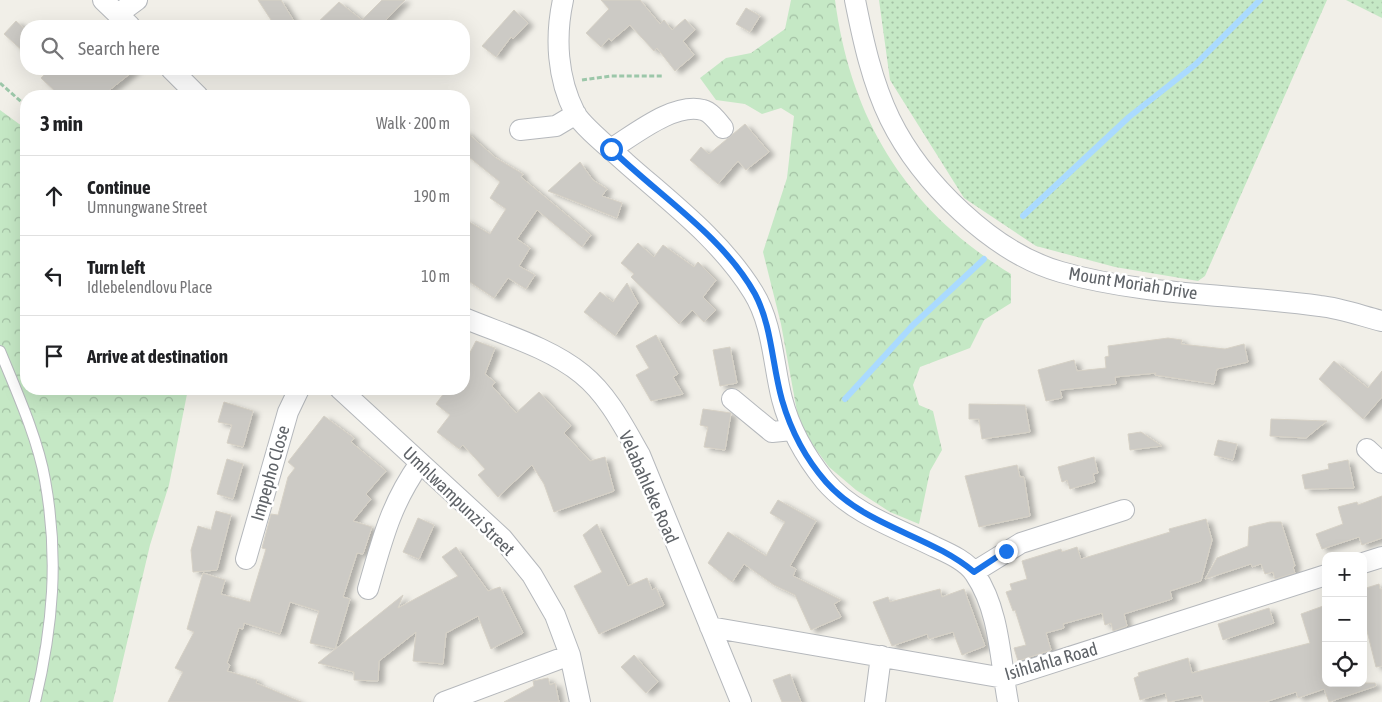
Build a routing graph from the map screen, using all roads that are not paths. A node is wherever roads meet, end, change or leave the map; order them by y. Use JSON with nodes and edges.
{"nodes":[{"id":1,"x":103,"y":0,"type":"edge"},
{"id":2,"x":137,"y":0,"type":"edge"},
{"id":3,"x":564,"y":0,"type":"edge"},
{"id":4,"x":855,"y":0,"type":"edge"},
{"id":5,"x":124,"y":20,"type":"edge"},
{"id":6,"x":177,"y":75,"type":"edge"},
{"id":7,"x":192,"y":90,"type":"edge"},
{"id":8,"x":576,"y":114,"type":"junction"},
{"id":9,"x":723,"y":128,"type":"dead end"},
{"id":10,"x":520,"y":130,"type":"dead end"},
{"id":11,"x":611,"y":149,"type":"junction"},
{"id":12,"x":470,"y":321,"type":"edge"},
{"id":13,"x":1382,"y":321,"type":"edge"},
{"id":14,"x":0,"y":351,"type":"edge"},
{"id":15,"x":296,"y":395,"type":"edge"},
{"id":16,"x":346,"y":395,"type":"edge"},
{"id":17,"x":732,"y":399,"type":"dead end"},
{"id":18,"x":792,"y":430,"type":"junction"},
{"id":19,"x":1367,"y":449,"type":"dead end"},
{"id":20,"x":420,"y":463,"type":"junction"},
{"id":21,"x":1382,"y":463,"type":"edge"},
{"id":22,"x":1124,"y":510,"type":"dead end"},
{"id":23,"x":1382,"y":557,"type":"edge"},
{"id":24,"x":246,"y":559,"type":"dead end"},
{"id":25,"x":1367,"y":562,"type":"edge"},
{"id":26,"x":974,"y":572,"type":"junction"},
{"id":27,"x":1322,"y":576,"type":"edge"},
{"id":28,"x":368,"y":589,"type":"dead end"},
{"id":29,"x":710,"y":627,"type":"junction"},
{"id":30,"x":570,"y":655,"type":"junction"},
{"id":31,"x":881,"y":656,"type":"junction"},
{"id":32,"x":1004,"y":678,"type":"junction"},
{"id":33,"x":448,"y":701,"type":"edge"},
{"id":34,"x":35,"y":702,"type":"edge"},
{"id":35,"x":580,"y":702,"type":"edge"},
{"id":36,"x":740,"y":702,"type":"edge"},
{"id":37,"x":874,"y":702,"type":"edge"},
{"id":38,"x":1008,"y":702,"type":"edge"}],
"edges":[{"from":1,"to":5,"type":"street"},
{"from":2,"to":5,"type":"street"},
{"from":3,"to":8,"type":"street"},
{"from":4,"to":13,"type":"street","name":"Mount Moriah Drive"},
{"from":6,"to":7,"type":"street"},
{"from":8,"to":10,"type":"street"},
{"from":8,"to":11,"type":"street"},
{"from":9,"to":11,"type":"street"},
{"from":11,"to":18,"type":"street"},
{"from":12,"to":29,"type":"street","name":"Velabahleke Road"},
{"from":14,"to":34,"type":"lane"},
{"from":15,"to":24,"type":"street","name":"Impepho Close"},
{"from":16,"to":20,"type":"street","name":"Umhlwampunzi Street"},
{"from":17,"to":18,"type":"street"},
{"from":18,"to":26,"type":"street"},
{"from":19,"to":21,"type":"street"},
{"from":20,"to":28,"type":"street"},
{"from":20,"to":30,"type":"street","name":"Umhlwampunzi Street"},
{"from":22,"to":26,"type":"street"},
{"from":23,"to":25,"type":"street"},
{"from":26,"to":32,"type":"street"},
{"from":27,"to":32,"type":"street","name":"Isihlahla Road"},
{"from":29,"to":31,"type":"street","name":"Isihlahla Road"},
{"from":29,"to":36,"type":"street","name":"Velabahleke Road"},
{"from":30,"to":33,"type":"street"},
{"from":30,"to":35,"type":"street","name":"Umhlwampunzi Street"},
{"from":31,"to":32,"type":"street","name":"Isihlahla Road"},
{"from":31,"to":37,"type":"street"},
{"from":32,"to":38,"type":"street"}]}
